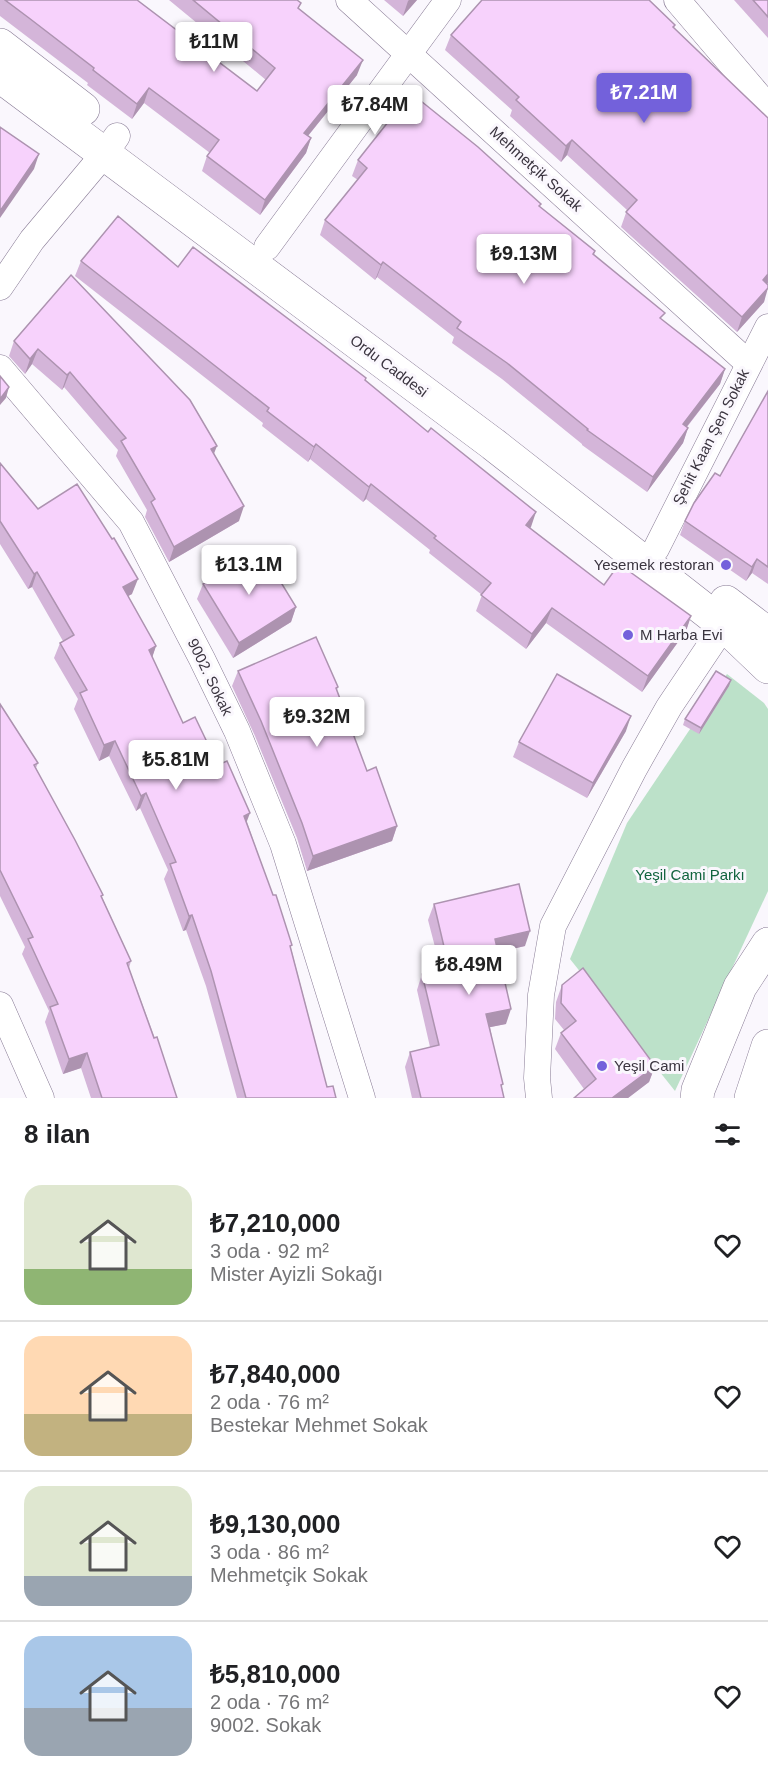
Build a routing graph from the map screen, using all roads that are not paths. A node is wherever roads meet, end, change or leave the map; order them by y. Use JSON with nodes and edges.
{"nodes":[{"id":1,"x":349,"y":0,"type":"edge"},
{"id":2,"x":448,"y":0,"type":"edge"},
{"id":3,"x":677,"y":0,"type":"edge"},
{"id":4,"x":0,"y":45,"type":"edge"},
{"id":5,"x":409,"y":53,"type":"junction"},
{"id":6,"x":0,"y":76,"type":"edge"},
{"id":7,"x":768,"y":107,"type":"edge"},
{"id":8,"x":111,"y":144,"type":"junction"},
{"id":9,"x":267,"y":247,"type":"junction"},
{"id":10,"x":0,"y":287,"type":"edge"},
{"id":11,"x":768,"y":327,"type":"edge"},
{"id":12,"x":748,"y":363,"type":"junction"},
{"id":13,"x":0,"y":368,"type":"edge"},
{"id":14,"x":656,"y":549,"type":"junction"},
{"id":15,"x":724,"y":625,"type":"junction"},
{"id":16,"x":768,"y":634,"type":"edge"},
{"id":17,"x":768,"y":667,"type":"edge"},
{"id":18,"x":768,"y":944,"type":"edge"},
{"id":19,"x":0,"y":1005,"type":"edge"},
{"id":20,"x":768,"y":1046,"type":"edge"},
{"id":21,"x":41,"y":1098,"type":"edge"},
{"id":22,"x":362,"y":1098,"type":"edge"},
{"id":23,"x":539,"y":1098,"type":"edge"},
{"id":24,"x":697,"y":1098,"type":"edge"},
{"id":25,"x":751,"y":1098,"type":"edge"}],
"edges":[{"from":1,"to":5,"type":"street","name":"Mehmetçik Sokak"},
{"from":2,"to":5,"type":"street"},
{"from":3,"to":7,"type":"street"},
{"from":4,"to":8,"type":"main road","name":"Ordu Caddesi"},
{"from":5,"to":9,"type":"street"},
{"from":5,"to":12,"type":"street","name":"Mehmetçik Sokak"},
{"from":6,"to":8,"type":"main road","name":"Ordu Caddesi"},
{"from":8,"to":9,"type":"main road","name":"Ordu Caddesi"},
{"from":8,"to":10,"type":"street"},
{"from":8,"to":15,"type":"main road","name":"Ordu Caddesi"},
{"from":9,"to":14,"type":"main road","name":"Ordu Caddesi"},
{"from":11,"to":12,"type":"street","name":"Şehit Kaan Şen Sokak"},
{"from":12,"to":14,"type":"street","name":"Şehit Kaan Şen Sokak"},
{"from":13,"to":22,"type":"street","name":"9002. Sokak"},
{"from":14,"to":16,"type":"main road","name":"Ordu Caddesi"},
{"from":15,"to":17,"type":"main road","name":"Ordu Caddesi"},
{"from":15,"to":23,"type":"street"},
{"from":18,"to":24,"type":"main road"},
{"from":19,"to":21,"type":"street"},
{"from":20,"to":25,"type":"main road"}]}
